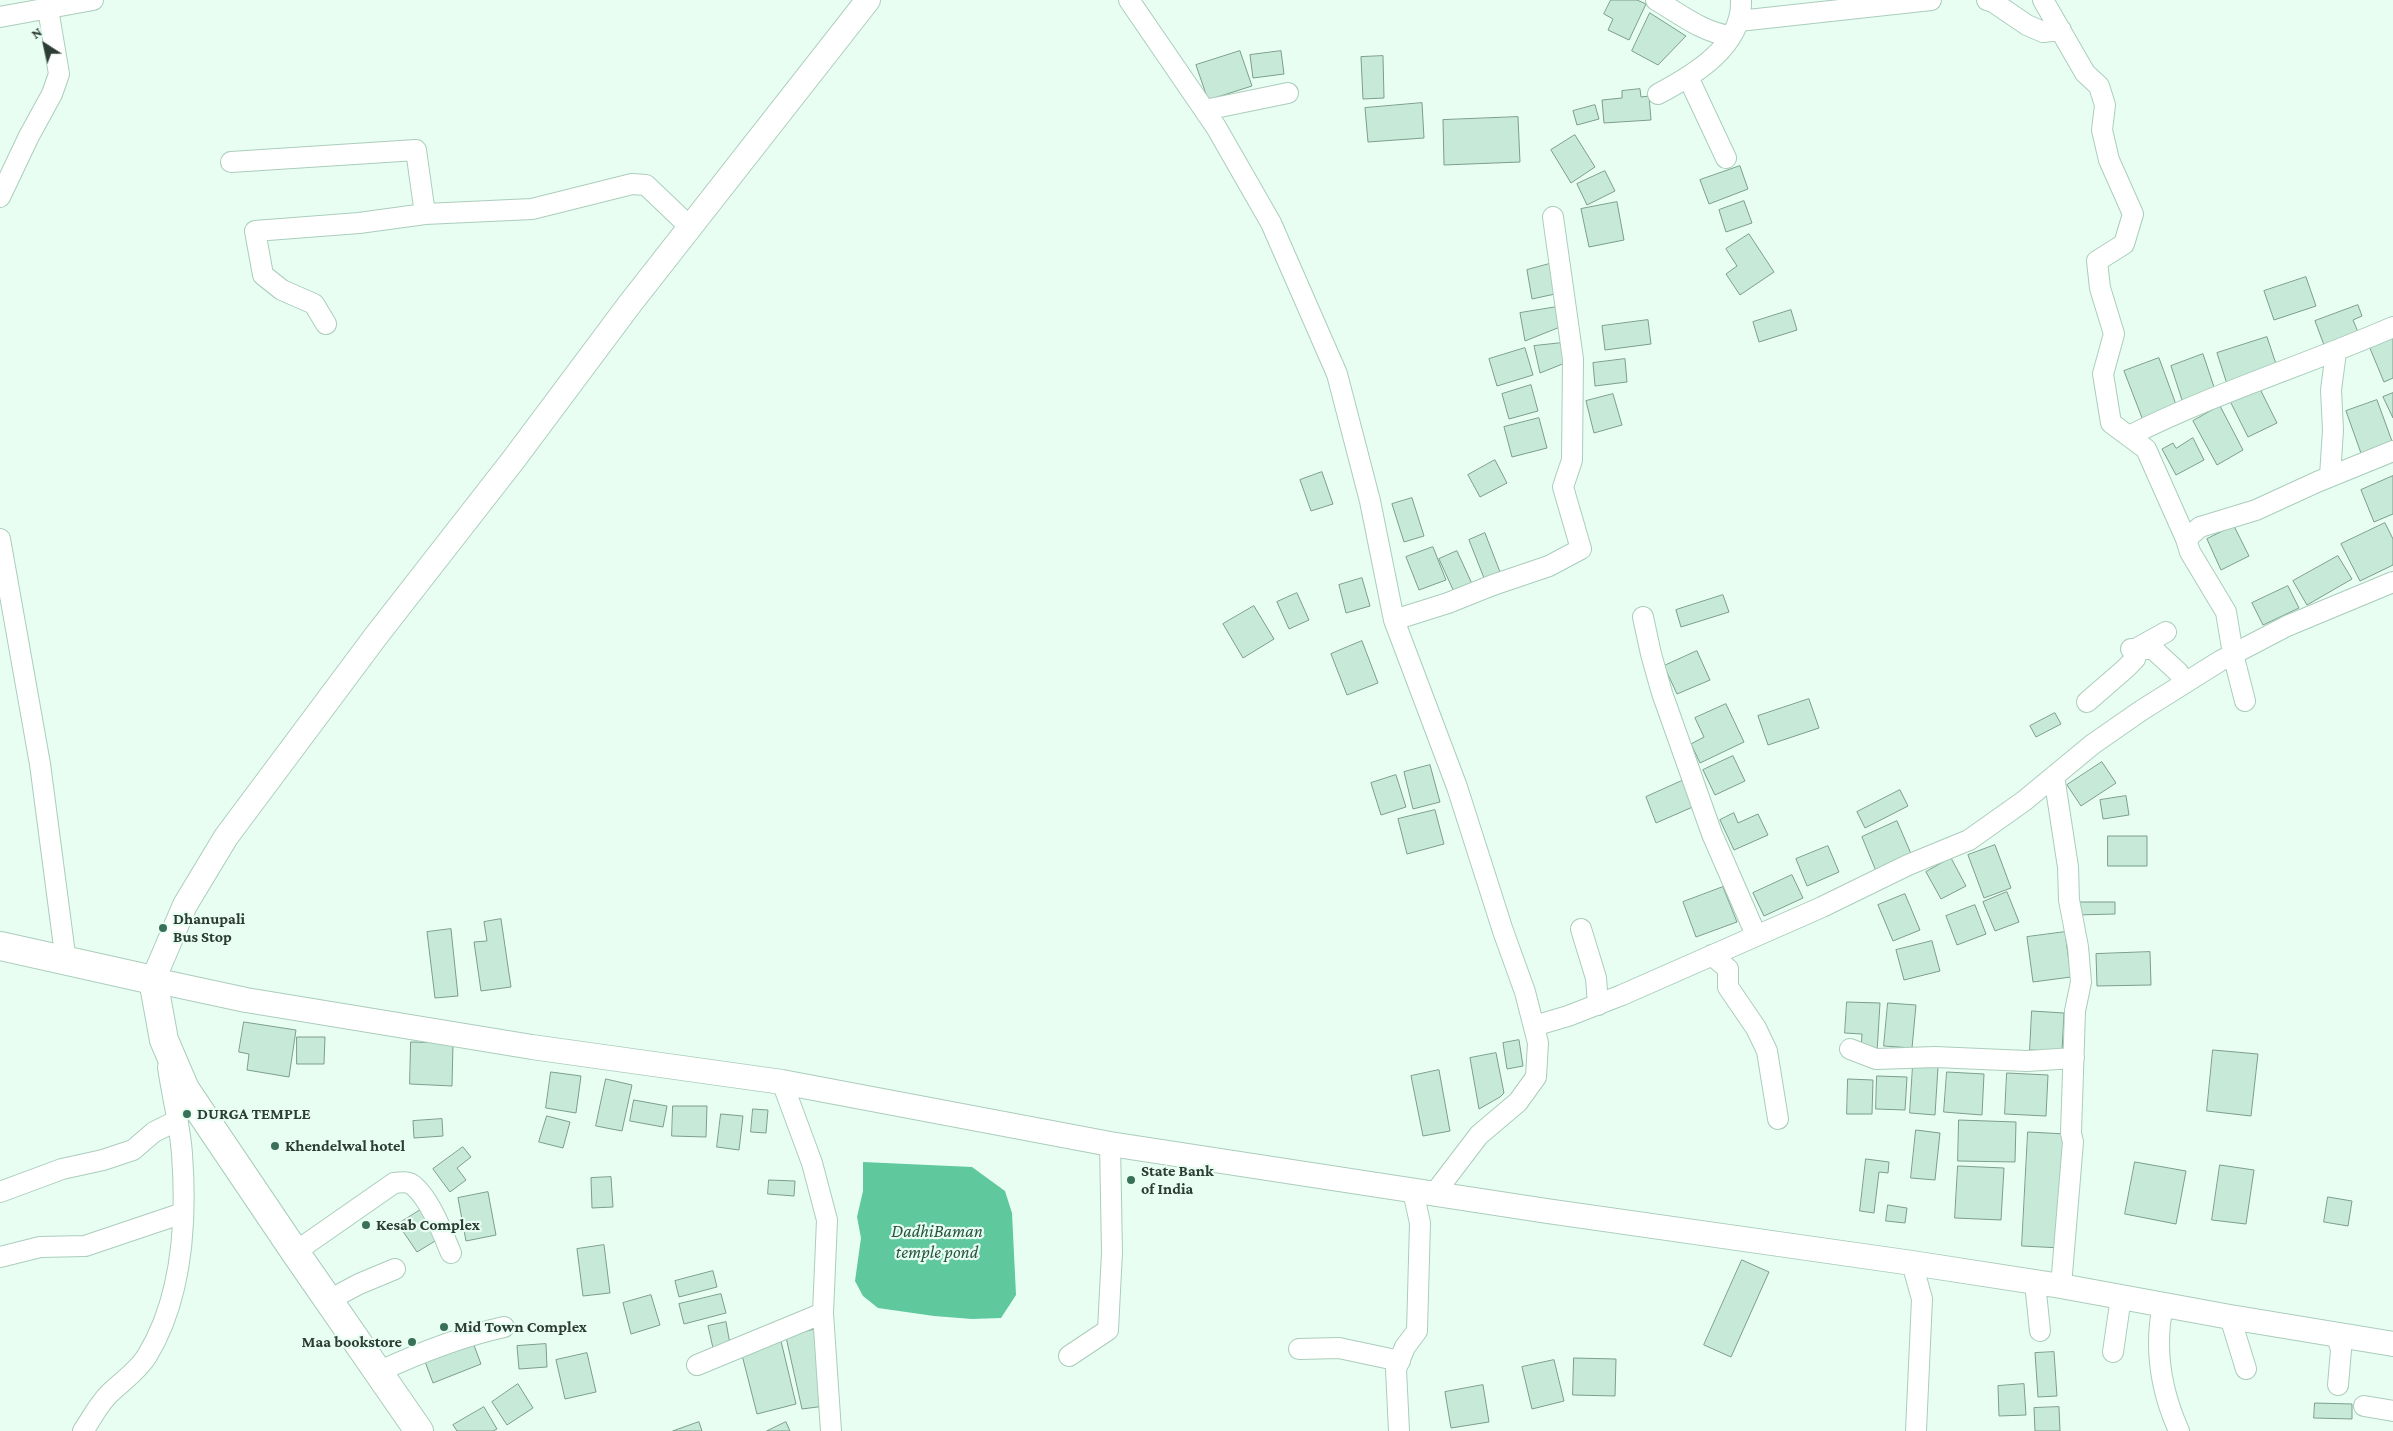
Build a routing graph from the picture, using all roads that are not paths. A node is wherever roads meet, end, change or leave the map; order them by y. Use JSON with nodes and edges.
{"nodes":[{"id":1,"x":92,"y":0,"type":"edge"},
{"id":2,"x":868,"y":0,"type":"edge"},
{"id":3,"x":1129,"y":0,"type":"edge"},
{"id":4,"x":1656,"y":0,"type":"edge"},
{"id":5,"x":1741,"y":0,"type":"edge"},
{"id":6,"x":1930,"y":0,"type":"edge"},
{"id":7,"x":1987,"y":0,"type":"edge"},
{"id":8,"x":2043,"y":0,"type":"edge"},
{"id":9,"x":48,"y":9,"type":"junction"},
{"id":10,"x":0,"y":17,"type":"edge"},
{"id":11,"x":1735,"y":28,"type":"junction"},
{"id":12,"x":2061,"y":30,"type":"junction"},
{"id":13,"x":1688,"y":77,"type":"junction"},
{"id":14,"x":1288,"y":93,"type":"dead end"},
{"id":15,"x":1658,"y":94,"type":"dead end"},
{"id":16,"x":1205,"y":110,"type":"junction"},
{"id":17,"x":1726,"y":158,"type":"dead end"},
{"id":18,"x":231,"y":162,"type":"dead end"},
{"id":19,"x":0,"y":197,"type":"edge"},
{"id":20,"x":425,"y":214,"type":"junction"},
{"id":21,"x":1553,"y":217,"type":"dead end"},
{"id":22,"x":690,"y":227,"type":"junction"},
{"id":23,"x":326,"y":324,"type":"dead end"},
{"id":24,"x":2393,"y":327,"type":"edge"},
{"id":25,"x":2336,"y":352,"type":"junction"},
{"id":26,"x":2129,"y":436,"type":"junction"},
{"id":27,"x":2393,"y":451,"type":"edge"},
{"id":28,"x":2330,"y":476,"type":"junction"},
{"id":29,"x":0,"y":539,"type":"edge"},
{"id":30,"x":2186,"y":539,"type":"junction"},
{"id":31,"x":2393,"y":582,"type":"edge"},
{"id":32,"x":6,"y":607,"type":"edge"},
{"id":33,"x":1643,"y":617,"type":"dead end"},
{"id":34,"x":1394,"y":620,"type":"junction"},
{"id":35,"x":2166,"y":632,"type":"dead end"},
{"id":36,"x":2132,"y":649,"type":"junction"},
{"id":37,"x":2233,"y":654,"type":"junction"},
{"id":38,"x":2185,"y":683,"type":"junction"},
{"id":39,"x":2245,"y":701,"type":"dead end"},
{"id":40,"x":2088,"y":702,"type":"dead end"},
{"id":41,"x":2054,"y":776,"type":"junction"},
{"id":42,"x":1581,"y":929,"type":"dead end"},
{"id":43,"x":1756,"y":935,"type":"junction"},
{"id":44,"x":0,"y":946,"type":"edge"},
{"id":45,"x":1712,"y":955,"type":"junction"},
{"id":46,"x":66,"y":962,"type":"junction"},
{"id":47,"x":153,"y":980,"type":"junction"},
{"id":48,"x":1598,"y":1005,"type":"junction"},
{"id":49,"x":1534,"y":1026,"type":"junction"},
{"id":50,"x":164,"y":1040,"type":"junction"},
{"id":51,"x":1850,"y":1049,"type":"dead end"},
{"id":52,"x":2074,"y":1058,"type":"junction"},
{"id":53,"x":782,"y":1082,"type":"junction"},
{"id":54,"x":1778,"y":1119,"type":"dead end"},
{"id":55,"x":176,"y":1121,"type":"junction"},
{"id":56,"x":1110,"y":1144,"type":"junction"},
{"id":57,"x":0,"y":1192,"type":"edge"},
{"id":58,"x":1424,"y":1192,"type":"junction"},
{"id":59,"x":183,"y":1213,"type":"junction"},
{"id":60,"x":295,"y":1252,"type":"junction"},
{"id":61,"x":451,"y":1253,"type":"dead end"},
{"id":62,"x":0,"y":1257,"type":"edge"},
{"id":63,"x":1912,"y":1263,"type":"junction"},
{"id":64,"x":395,"y":1269,"type":"dead end"},
{"id":65,"x":2035,"y":1282,"type":"junction"},
{"id":66,"x":2061,"y":1286,"type":"junction"},
{"id":67,"x":2121,"y":1297,"type":"junction"},
{"id":68,"x":329,"y":1300,"type":"junction"},
{"id":69,"x":2162,"y":1305,"type":"junction"},
{"id":70,"x":824,"y":1313,"type":"junction"},
{"id":71,"x":2230,"y":1317,"type":"junction"},
{"id":72,"x":504,"y":1327,"type":"dead end"},
{"id":73,"x":2040,"y":1331,"type":"dead end"},
{"id":74,"x":2337,"y":1336,"type":"junction"},
{"id":75,"x":2393,"y":1344,"type":"edge"},
{"id":76,"x":1299,"y":1349,"type":"dead end"},
{"id":77,"x":2114,"y":1352,"type":"dead end"},
{"id":78,"x":1068,"y":1356,"type":"dead end"},
{"id":79,"x":1400,"y":1361,"type":"junction"},
{"id":80,"x":698,"y":1364,"type":"dead end"},
{"id":81,"x":2246,"y":1369,"type":"dead end"},
{"id":82,"x":378,"y":1372,"type":"junction"},
{"id":83,"x":2338,"y":1385,"type":"dead end"},
{"id":84,"x":2364,"y":1406,"type":"dead end"},
{"id":85,"x":2393,"y":1411,"type":"edge"},
{"id":86,"x":83,"y":1431,"type":"edge"},
{"id":87,"x":419,"y":1431,"type":"edge"},
{"id":88,"x":831,"y":1431,"type":"edge"},
{"id":89,"x":1399,"y":1431,"type":"edge"},
{"id":90,"x":1916,"y":1431,"type":"edge"},
{"id":91,"x":2179,"y":1431,"type":"edge"}],
"edges":[{"from":1,"to":9,"type":"street"},
{"from":2,"to":22,"type":"street"},
{"from":3,"to":16,"type":"street"},
{"from":4,"to":11,"type":"street"},
{"from":5,"to":11,"type":"street"},
{"from":6,"to":11,"type":"street"},
{"from":7,"to":12,"type":"street"},
{"from":8,"to":12,"type":"street"},
{"from":9,"to":10,"type":"street"},
{"from":9,"to":19,"type":"street"},
{"from":11,"to":13,"type":"street"},
{"from":12,"to":26,"type":"street"},
{"from":13,"to":15,"type":"street"},
{"from":13,"to":17,"type":"street"},
{"from":14,"to":16,"type":"street"},
{"from":16,"to":34,"type":"street"},
{"from":18,"to":20,"type":"street"},
{"from":20,"to":22,"type":"street"},
{"from":20,"to":23,"type":"street"},
{"from":21,"to":34,"type":"street"},
{"from":22,"to":47,"type":"street"},
{"from":24,"to":25,"type":"street"},
{"from":25,"to":26,"type":"street"},
{"from":25,"to":28,"type":"street"},
{"from":26,"to":30,"type":"street"},
{"from":27,"to":28,"type":"street"},
{"from":28,"to":30,"type":"street"},
{"from":29,"to":32,"type":"street"},
{"from":30,"to":37,"type":"street"},
{"from":31,"to":37,"type":"street"},
{"from":32,"to":46,"type":"street"},
{"from":33,"to":43,"type":"street"},
{"from":34,"to":49,"type":"street"},
{"from":35,"to":36,"type":"street"},
{"from":36,"to":38,"type":"street"},
{"from":36,"to":40,"type":"street"},
{"from":37,"to":38,"type":"street"},
{"from":37,"to":39,"type":"street"},
{"from":38,"to":41,"type":"street"},
{"from":41,"to":43,"type":"street"},
{"from":41,"to":52,"type":"street"},
{"from":42,"to":48,"type":"street"},
{"from":43,"to":45,"type":"street"},
{"from":44,"to":46,"type":"main road"},
{"from":45,"to":48,"type":"street"},
{"from":45,"to":54,"type":"street"},
{"from":46,"to":47,"type":"main road"},
{"from":47,"to":50,"type":"main road"},
{"from":47,"to":53,"type":"street"},
{"from":48,"to":49,"type":"street"},
{"from":49,"to":58,"type":"street"},
{"from":50,"to":55,"type":"street"},
{"from":50,"to":60,"type":"main road"},
{"from":51,"to":52,"type":"street"},
{"from":52,"to":66,"type":"street"},
{"from":53,"to":56,"type":"street"},
{"from":53,"to":70,"type":"street"},
{"from":55,"to":57,"type":"street"},
{"from":55,"to":59,"type":"street"},
{"from":56,"to":58,"type":"street"},
{"from":56,"to":78,"type":"street"},
{"from":58,"to":63,"type":"street"},
{"from":58,"to":79,"type":"street"},
{"from":59,"to":62,"type":"street"},
{"from":59,"to":86,"type":"street"},
{"from":60,"to":61,"type":"street"},
{"from":60,"to":68,"type":"main road"},
{"from":63,"to":65,"type":"street"},
{"from":63,"to":90,"type":"street"},
{"from":64,"to":68,"type":"street"},
{"from":65,"to":66,"type":"street"},
{"from":65,"to":73,"type":"street"},
{"from":66,"to":67,"type":"street"},
{"from":67,"to":69,"type":"street"},
{"from":67,"to":77,"type":"street"},
{"from":68,"to":82,"type":"main road"},
{"from":69,"to":71,"type":"street"},
{"from":69,"to":91,"type":"street"},
{"from":70,"to":80,"type":"street"},
{"from":70,"to":88,"type":"street"},
{"from":71,"to":74,"type":"street"},
{"from":71,"to":81,"type":"street"},
{"from":72,"to":82,"type":"street"},
{"from":74,"to":75,"type":"street"},
{"from":74,"to":83,"type":"street"},
{"from":76,"to":79,"type":"street"},
{"from":79,"to":89,"type":"street"},
{"from":82,"to":87,"type":"main road"},
{"from":84,"to":85,"type":"street"}]}
